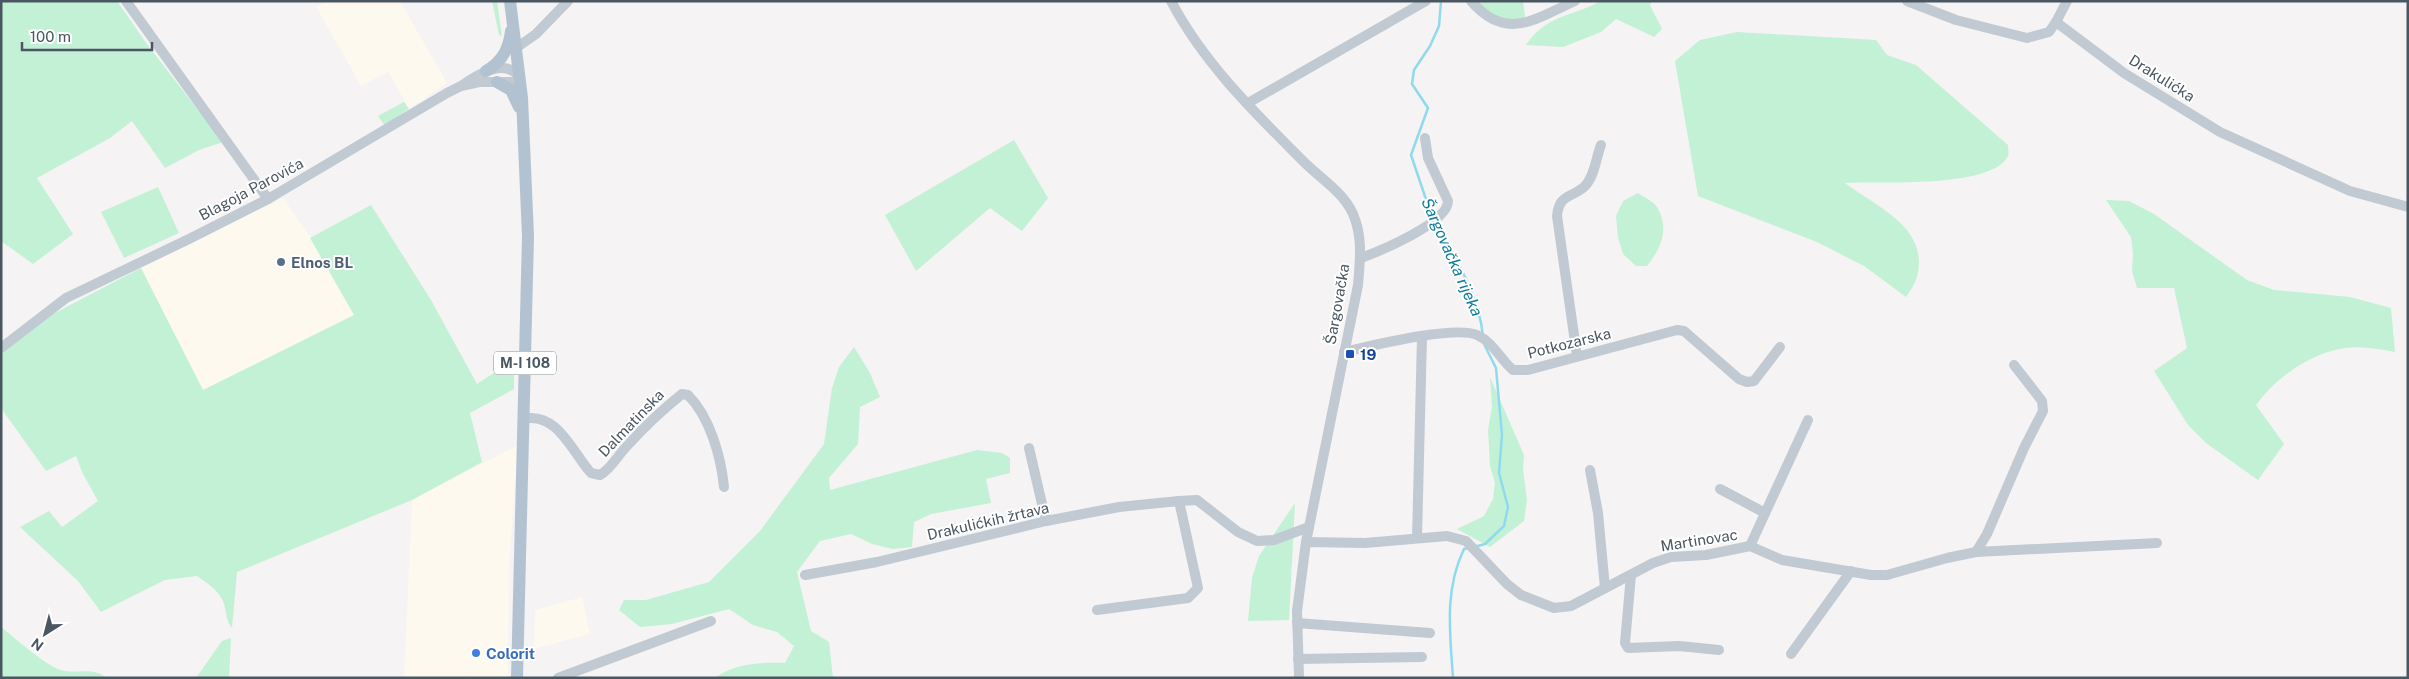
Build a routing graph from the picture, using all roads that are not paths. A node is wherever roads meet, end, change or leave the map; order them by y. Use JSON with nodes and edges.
{"nodes":[{"id":1,"x":126,"y":1,"type":"edge"},
{"id":2,"x":568,"y":1,"type":"edge"},
{"id":3,"x":1171,"y":1,"type":"edge"},
{"id":4,"x":1426,"y":1,"type":"edge"},
{"id":5,"x":1471,"y":1,"type":"edge"},
{"id":6,"x":1575,"y":1,"type":"edge"},
{"id":7,"x":1907,"y":1,"type":"edge"},
{"id":8,"x":2067,"y":1,"type":"edge"},
{"id":9,"x":511,"y":6,"type":"edge"},
{"id":10,"x":2056,"y":22,"type":"junction"},
{"id":11,"x":516,"y":48,"type":"junction"},
{"id":12,"x":486,"y":71,"type":"junction"},
{"id":13,"x":520,"y":77,"type":"junction"},
{"id":14,"x":498,"y":82,"type":"junction"},
{"id":15,"x":461,"y":86,"type":"junction"},
{"id":16,"x":1248,"y":103,"type":"junction"},
{"id":17,"x":523,"y":125,"type":"junction"},
{"id":18,"x":1425,"y":138,"type":"dead end"},
{"id":19,"x":1601,"y":145,"type":"dead end"},
{"id":20,"x":268,"y":199,"type":"junction"},
{"id":21,"x":2408,"y":207,"type":"edge"},
{"id":22,"x":1361,"y":258,"type":"junction"},
{"id":23,"x":1422,"y":337,"type":"junction"},
{"id":24,"x":1780,"y":347,"type":"dead end"},
{"id":25,"x":1,"y":348,"type":"edge"},
{"id":26,"x":1344,"y":352,"type":"junction"},
{"id":27,"x":1577,"y":356,"type":"junction"},
{"id":28,"x":2014,"y":365,"type":"dead end"},
{"id":29,"x":523,"y":419,"type":"junction"},
{"id":30,"x":1808,"y":420,"type":"dead end"},
{"id":31,"x":1029,"y":448,"type":"dead end"},
{"id":32,"x":1590,"y":470,"type":"dead end"},
{"id":33,"x":724,"y":487,"type":"dead end"},
{"id":34,"x":1720,"y":489,"type":"dead end"},
{"id":35,"x":1179,"y":501,"type":"junction"},
{"id":36,"x":1765,"y":513,"type":"junction"},
{"id":37,"x":1046,"y":521,"type":"junction"},
{"id":38,"x":1309,"y":527,"type":"junction"},
{"id":39,"x":1417,"y":538,"type":"junction"},
{"id":40,"x":1306,"y":542,"type":"junction"},
{"id":41,"x":2157,"y":543,"type":"dead end"},
{"id":42,"x":1750,"y":546,"type":"junction"},
{"id":43,"x":1976,"y":552,"type":"junction"},
{"id":44,"x":1851,"y":571,"type":"junction"},
{"id":45,"x":805,"y":575,"type":"dead end"},
{"id":46,"x":1631,"y":575,"type":"junction"},
{"id":47,"x":1605,"y":588,"type":"junction"},
{"id":48,"x":1098,"y":610,"type":"dead end"},
{"id":49,"x":711,"y":621,"type":"dead end"},
{"id":50,"x":1297,"y":623,"type":"junction"},
{"id":51,"x":1430,"y":633,"type":"dead end"},
{"id":52,"x":1719,"y":650,"type":"dead end"},
{"id":53,"x":1791,"y":654,"type":"dead end"},
{"id":54,"x":1422,"y":658,"type":"dead end"},
{"id":55,"x":1298,"y":659,"type":"junction"},
{"id":56,"x":517,"y":678,"type":"edge"},
{"id":57,"x":558,"y":678,"type":"edge"},
{"id":58,"x":1299,"y":678,"type":"edge"}],
"edges":[{"from":1,"to":20,"type":"street"},
{"from":2,"to":11,"type":"street"},
{"from":3,"to":16,"type":"street","name":"Šargovačka"},
{"from":4,"to":16,"type":"street"},
{"from":5,"to":6,"type":"street"},
{"from":7,"to":10,"type":"street"},
{"from":8,"to":10,"type":"street"},
{"from":9,"to":11,"type":"main road","number":"M-I 108"},
{"from":9,"to":12,"type":"main road"},
{"from":10,"to":21,"type":"street","name":"Drakulićka"},
{"from":11,"to":13,"type":"main road","number":"M-I 108"},
{"from":12,"to":13,"type":"street"},
{"from":12,"to":15,"type":"street"},
{"from":13,"to":14,"type":"street","name":"Blagoja Parovića"},
{"from":13,"to":17,"type":"main road","number":"M-I 108"},
{"from":14,"to":15,"type":"street","name":"Blagoja Parovića"},
{"from":14,"to":17,"type":"main road"},
{"from":15,"to":20,"type":"street","name":"Blagoja Parovića"},
{"from":16,"to":22,"type":"street","name":"Šargovačka"},
{"from":17,"to":29,"type":"main road","number":"M-I 108"},
{"from":18,"to":22,"type":"street"},
{"from":19,"to":27,"type":"street"},
{"from":20,"to":25,"type":"street","name":"Blagoja Parovića"},
{"from":22,"to":26,"type":"street","name":"Šargovačka"},
{"from":23,"to":26,"type":"street","name":"Potkozarska"},
{"from":23,"to":27,"type":"street","name":"Potkozarska"},
{"from":23,"to":39,"type":"street"},
{"from":24,"to":27,"type":"street","name":"Potkozarska"},
{"from":26,"to":38,"type":"street","name":"Šargovačka"},
{"from":28,"to":43,"type":"street"},
{"from":29,"to":33,"type":"street","name":"Dalmatinska"},
{"from":29,"to":56,"type":"main road","number":"M-I 108"},
{"from":30,"to":36,"type":"street"},
{"from":31,"to":37,"type":"street"},
{"from":32,"to":47,"type":"street"},
{"from":34,"to":36,"type":"street"},
{"from":35,"to":37,"type":"street","name":"Drakulićkih žrtava"},
{"from":35,"to":38,"type":"street","name":"Drakulićkih žrtava"},
{"from":35,"to":48,"type":"street"},
{"from":36,"to":42,"type":"street"},
{"from":37,"to":45,"type":"street","name":"Drakulićkih žrtava"},
{"from":38,"to":40,"type":"street","name":"Šargovačka"},
{"from":39,"to":40,"type":"street","name":"Martinovac"},
{"from":39,"to":47,"type":"street","name":"Martinovac"},
{"from":40,"to":50,"type":"street","name":"Šargovačka"},
{"from":41,"to":43,"type":"street","name":"Martinovac"},
{"from":42,"to":44,"type":"street","name":"Martinovac"},
{"from":42,"to":46,"type":"street","name":"Martinovac"},
{"from":43,"to":44,"type":"street","name":"Martinovac"},
{"from":44,"to":53,"type":"street"},
{"from":46,"to":47,"type":"street","name":"Martinovac"},
{"from":46,"to":52,"type":"street"},
{"from":49,"to":57,"type":"street"},
{"from":50,"to":51,"type":"street"},
{"from":50,"to":55,"type":"street","name":"Šargovačka"},
{"from":54,"to":55,"type":"street"},
{"from":55,"to":58,"type":"street","name":"Šargovačka"}]}
